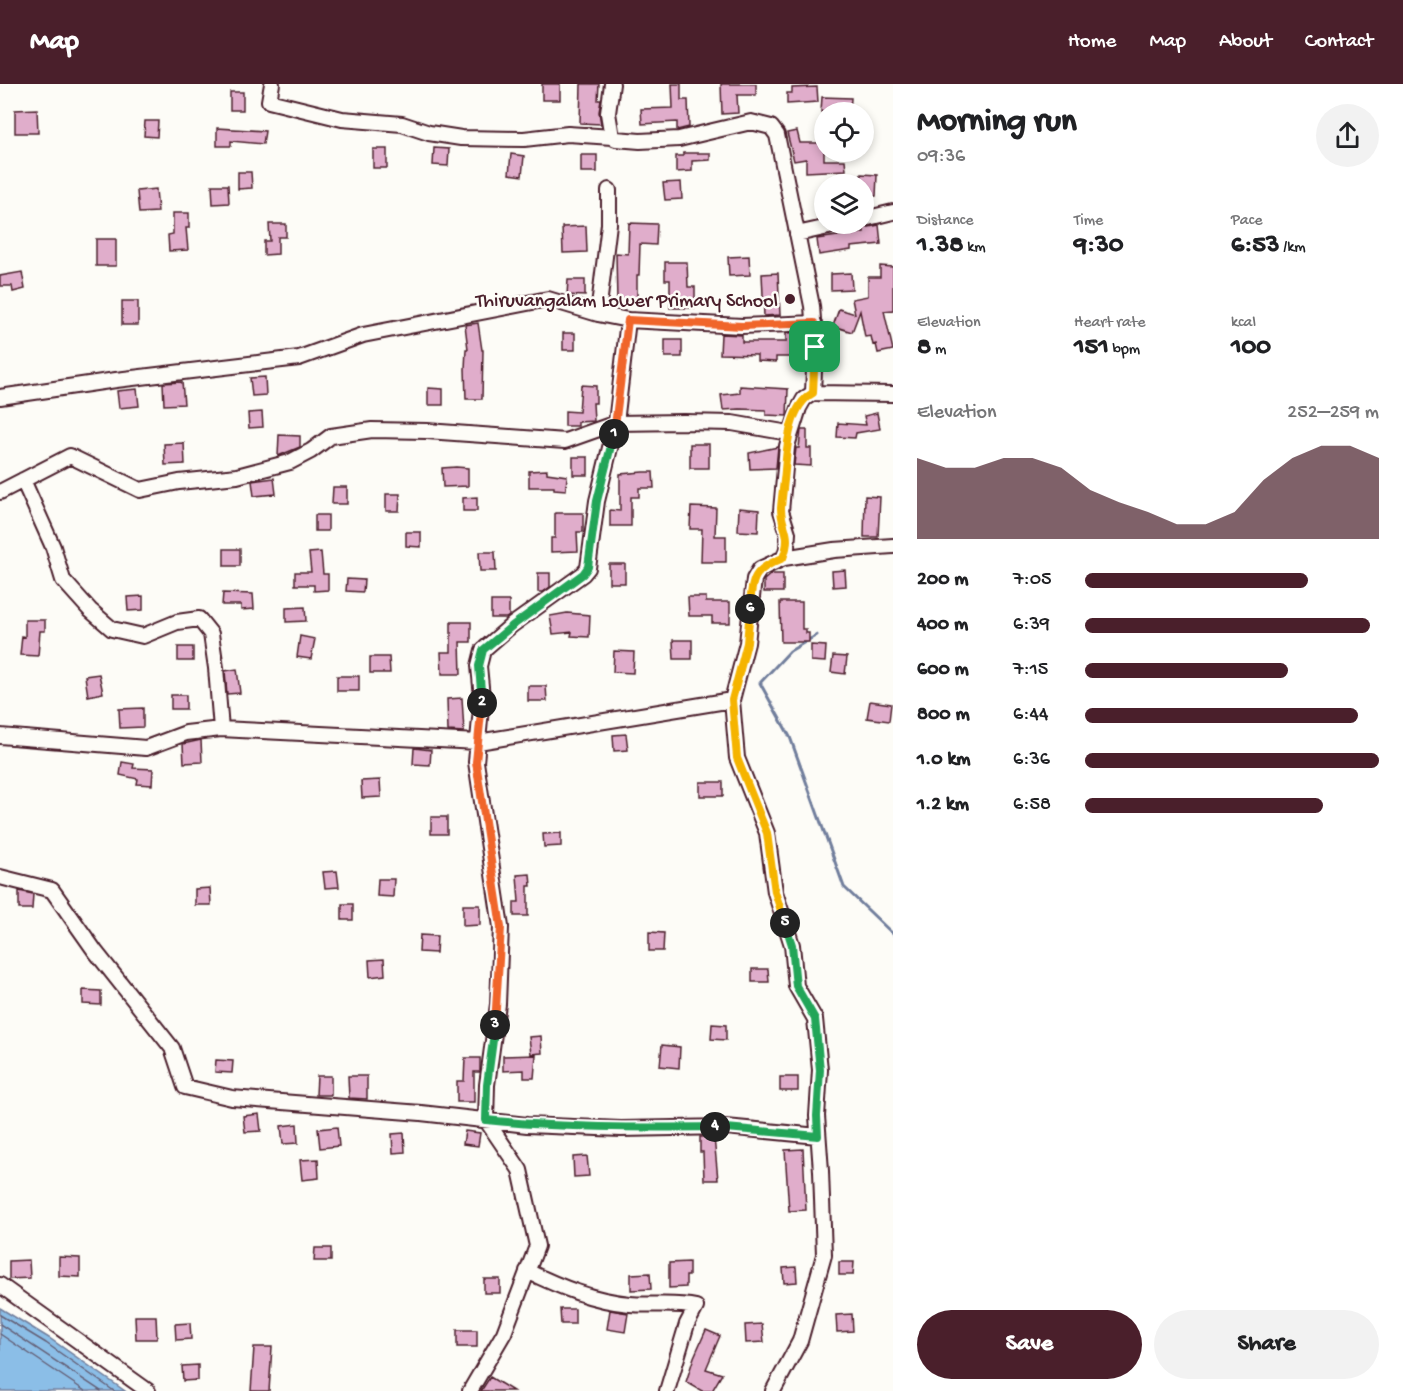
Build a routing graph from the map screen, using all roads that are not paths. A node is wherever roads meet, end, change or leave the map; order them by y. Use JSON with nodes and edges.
{"nodes":[{"id":1,"x":272,"y":84,"type":"edge"},
{"id":2,"x":612,"y":84,"type":"edge"},
{"id":3,"x":612,"y":136,"type":"junction"},
{"id":4,"x":609,"y":190,"type":"dead end"},
{"id":5,"x":893,"y":212,"type":"edge"},
{"id":6,"x":874,"y":217,"type":"edge"},
{"id":7,"x":814,"y":230,"type":"edge"},
{"id":8,"x":797,"y":234,"type":"junction"},
{"id":9,"x":598,"y":314,"type":"junction"},
{"id":10,"x":628,"y":320,"type":"junction"},
{"id":11,"x":814,"y":323,"type":"junction"},
{"id":12,"x":813,"y":393,"type":"junction"},
{"id":13,"x":893,"y":394,"type":"edge"},
{"id":14,"x":0,"y":397,"type":"edge"},
{"id":15,"x":616,"y":423,"type":"junction"},
{"id":16,"x":789,"y":433,"type":"junction"},
{"id":17,"x":23,"y":480,"type":"junction"},
{"id":18,"x":0,"y":492,"type":"edge"},
{"id":19,"x":893,"y":546,"type":"edge"},
{"id":20,"x":783,"y":558,"type":"junction"},
{"id":21,"x":732,"y":700,"type":"junction"},
{"id":22,"x":221,"y":729,"type":"junction"},
{"id":23,"x":0,"y":736,"type":"edge"},
{"id":24,"x":478,"y":742,"type":"junction"},
{"id":25,"x":0,"y":877,"type":"edge"},
{"id":26,"x":486,"y":1120,"type":"junction"},
{"id":27,"x":818,"y":1136,"type":"junction"},
{"id":28,"x":527,"y":1271,"type":"junction"},
{"id":29,"x":0,"y":1286,"type":"edge"},
{"id":30,"x":148,"y":1391,"type":"edge"},
{"id":31,"x":470,"y":1391,"type":"edge"},
{"id":32,"x":667,"y":1391,"type":"edge"},
{"id":33,"x":773,"y":1391,"type":"edge"}],
"edges":[{"from":1,"to":3,"type":"street"},
{"from":2,"to":3,"type":"street"},
{"from":3,"to":8,"type":"street"},
{"from":4,"to":9,"type":"street"},
{"from":5,"to":6,"type":"street"},
{"from":7,"to":8,"type":"street"},
{"from":8,"to":11,"type":"street"},
{"from":9,"to":10,"type":"street"},
{"from":9,"to":14,"type":"street"},
{"from":10,"to":11,"type":"street"},
{"from":10,"to":15,"type":"street"},
{"from":11,"to":12,"type":"street"},
{"from":12,"to":13,"type":"street"},
{"from":12,"to":16,"type":"street"},
{"from":15,"to":16,"type":"street"},
{"from":15,"to":17,"type":"street"},
{"from":15,"to":24,"type":"street"},
{"from":16,"to":20,"type":"street"},
{"from":17,"to":18,"type":"street"},
{"from":17,"to":22,"type":"street"},
{"from":19,"to":20,"type":"street"},
{"from":20,"to":21,"type":"street"},
{"from":21,"to":24,"type":"street"},
{"from":21,"to":27,"type":"street"},
{"from":22,"to":23,"type":"street"},
{"from":22,"to":24,"type":"street"},
{"from":24,"to":26,"type":"street"},
{"from":25,"to":26,"type":"street"},
{"from":26,"to":27,"type":"street"},
{"from":26,"to":28,"type":"street"},
{"from":27,"to":33,"type":"street"},
{"from":28,"to":31,"type":"street"},
{"from":28,"to":32,"type":"street"},
{"from":29,"to":30,"type":"street"}]}
